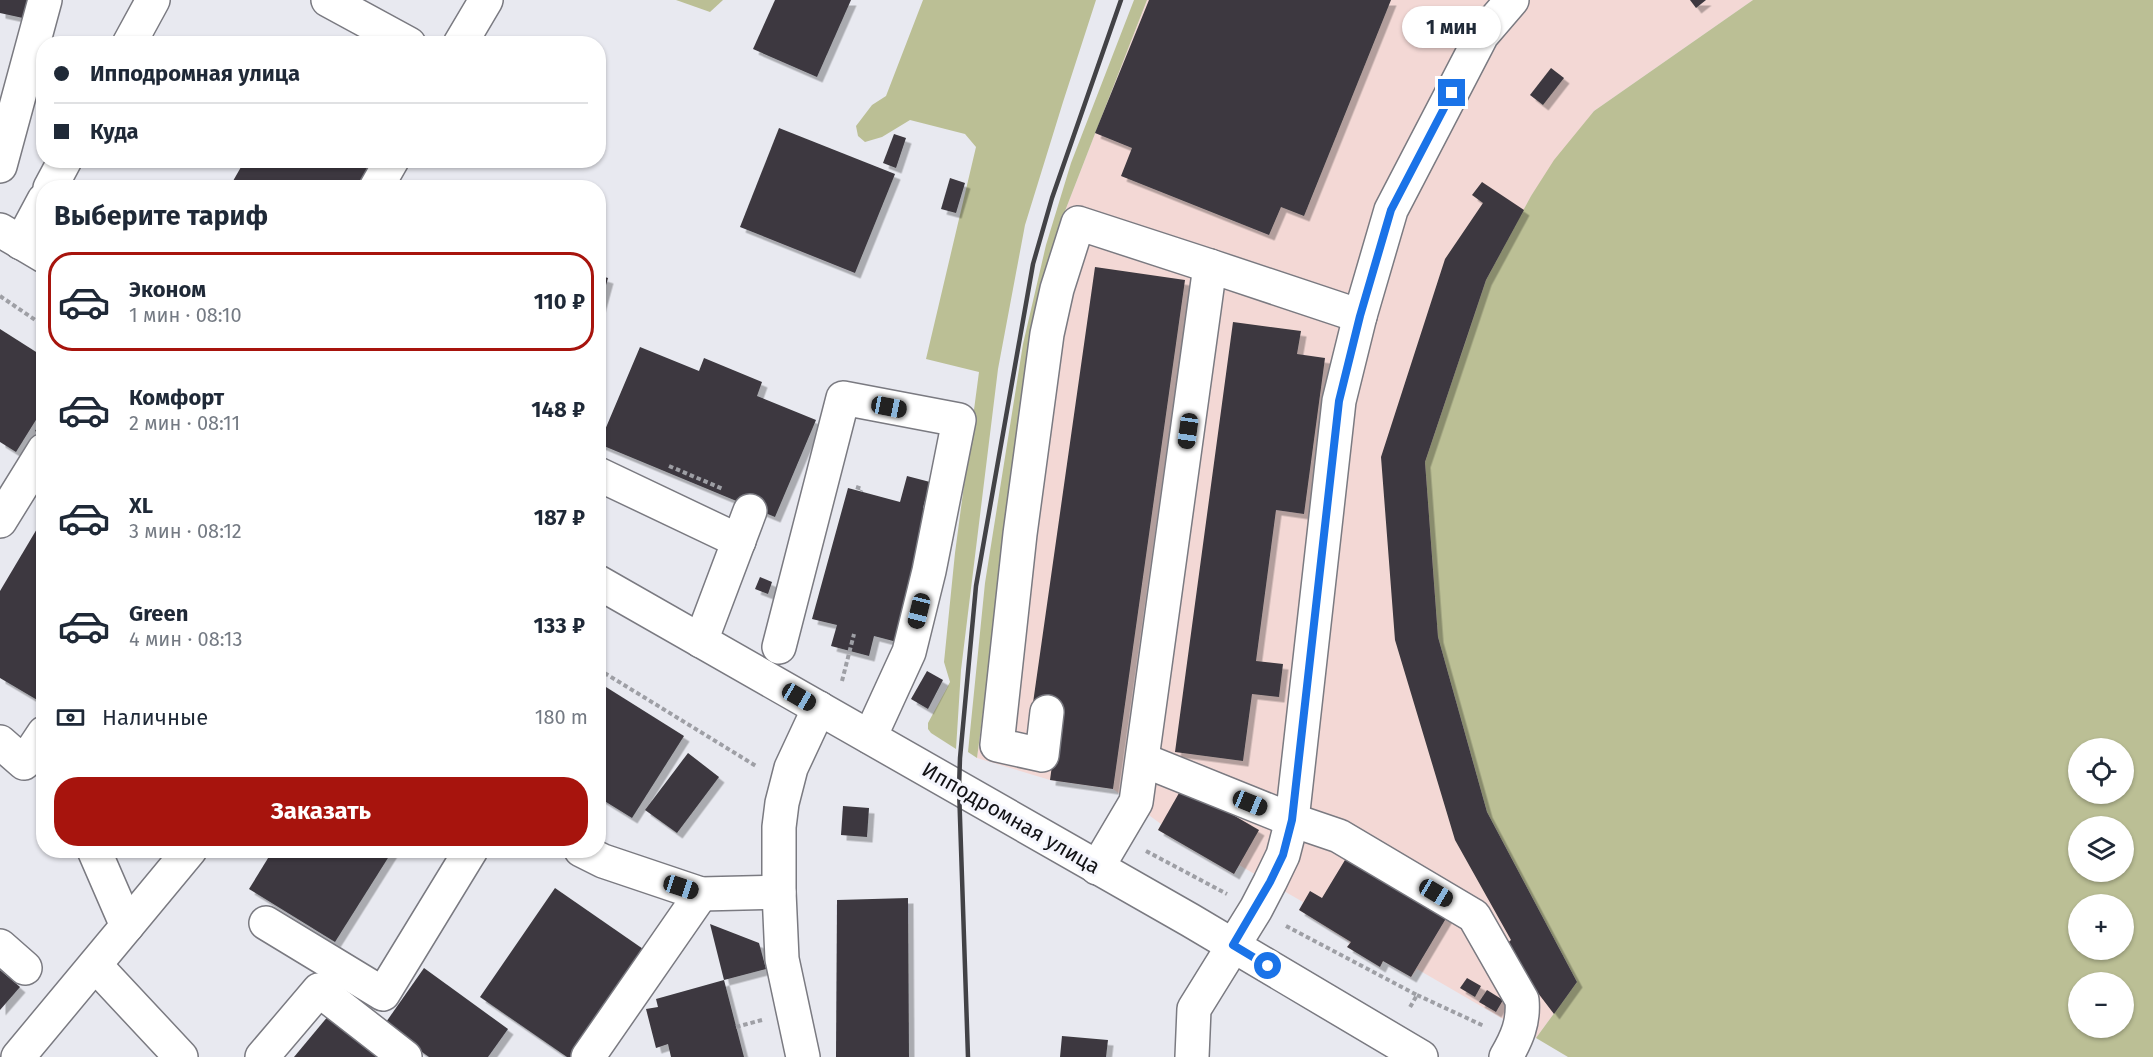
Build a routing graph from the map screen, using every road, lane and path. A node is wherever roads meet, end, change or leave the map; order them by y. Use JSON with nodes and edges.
{"nodes":[{"id":1,"x":45,"y":0,"type":"edge"},
{"id":2,"x":153,"y":0,"type":"edge"},
{"id":3,"x":328,"y":0,"type":"edge"},
{"id":4,"x":486,"y":0,"type":"edge"},
{"id":5,"x":1512,"y":0,"type":"edge"},
{"id":6,"x":133,"y":36,"type":"edge"},
{"id":7,"x":394,"y":36,"type":"edge"},
{"id":8,"x":465,"y":36,"type":"edge"},
{"id":9,"x":0,"y":166,"type":"edge"},
{"id":10,"x":36,"y":216,"type":"edge"},
{"id":11,"x":22,"y":243,"type":"edge"},
{"id":12,"x":1210,"y":266,"type":"junction"},
{"id":13,"x":0,"y":296,"type":"edge"},
{"id":14,"x":1360,"y":316,"type":"junction"},
{"id":15,"x":36,"y":321,"type":"edge"},
{"id":16,"x":36,"y":458,"type":"edge"},
{"id":17,"x":663,"y":464,"type":"dead end"},
{"id":18,"x":606,"y":476,"type":"edge"},
{"id":19,"x":10,"y":484,"type":"edge"},
{"id":20,"x":739,"y":514,"type":"junction"},
{"id":21,"x":0,"y":521,"type":"edge"},
{"id":22,"x":606,"y":587,"type":"edge"},
{"id":23,"x":854,"y":634,"type":"dead end"},
{"id":24,"x":701,"y":640,"type":"junction"},
{"id":25,"x":779,"y":647,"type":"dead end"},
{"id":26,"x":606,"y":674,"type":"edge"},
{"id":27,"x":842,"y":681,"type":"dead end"},
{"id":28,"x":819,"y":708,"type":"junction"},
{"id":29,"x":1047,"y":712,"type":"dead end"},
{"id":30,"x":870,"y":737,"type":"junction"},
{"id":31,"x":0,"y":742,"type":"edge"},
{"id":32,"x":36,"y":745,"type":"edge"},
{"id":33,"x":1143,"y":760,"type":"junction"},
{"id":34,"x":758,"y":767,"type":"dead end"},
{"id":35,"x":1292,"y":820,"type":"junction"},
{"id":36,"x":97,"y":858,"type":"edge"},
{"id":37,"x":183,"y":858,"type":"edge"},
{"id":38,"x":466,"y":858,"type":"edge"},
{"id":39,"x":597,"y":858,"type":"edge"},
{"id":40,"x":1098,"y":868,"type":"junction"},
{"id":41,"x":779,"y":892,"type":"junction"},
{"id":42,"x":701,"y":894,"type":"junction"},
{"id":43,"x":266,"y":923,"type":"dead end"},
{"id":44,"x":127,"y":926,"type":"junction"},
{"id":45,"x":1233,"y":945,"type":"junction"},
{"id":46,"x":0,"y":946,"type":"edge"},
{"id":47,"x":95,"y":965,"type":"junction"},
{"id":48,"x":25,"y":968,"type":"dead end"},
{"id":49,"x":758,"y":1021,"type":"dead end"},
{"id":50,"x":736,"y":1026,"type":"dead end"},
{"id":51,"x":18,"y":1057,"type":"edge"},
{"id":52,"x":181,"y":1057,"type":"edge"},
{"id":53,"x":262,"y":1057,"type":"edge"},
{"id":54,"x":405,"y":1057,"type":"edge"},
{"id":55,"x":588,"y":1057,"type":"edge"},
{"id":56,"x":804,"y":1057,"type":"edge"},
{"id":57,"x":1192,"y":1057,"type":"edge"},
{"id":58,"x":1421,"y":1057,"type":"edge"},
{"id":59,"x":1506,"y":1057,"type":"edge"}],
"edges":[{"from":1,"to":9,"type":"street"},
{"from":2,"to":6,"type":"street"},
{"from":3,"to":7,"type":"street"},
{"from":4,"to":8,"type":"street"},
{"from":5,"to":14,"type":"street"},
{"from":10,"to":11,"type":"street"},
{"from":12,"to":14,"type":"street"},
{"from":12,"to":29,"type":"street"},
{"from":12,"to":33,"type":"street"},
{"from":13,"to":15,"type":"path"},
{"from":14,"to":35,"type":"street"},
{"from":16,"to":19,"type":"street"},
{"from":17,"to":20,"type":"path"},
{"from":18,"to":20,"type":"street"},
{"from":19,"to":21,"type":"street"},
{"from":20,"to":24,"type":"street"},
{"from":22,"to":24,"type":"street","name":"Ипподромная улица"},
{"from":23,"to":27,"type":"path"},
{"from":24,"to":28,"type":"street","name":"Ипподромная улица"},
{"from":25,"to":30,"type":"street"},
{"from":26,"to":34,"type":"path"},
{"from":28,"to":30,"type":"street","name":"Ипподромная улица"},
{"from":28,"to":41,"type":"street"},
{"from":30,"to":40,"type":"street","name":"Ипподромная улица"},
{"from":31,"to":32,"type":"street"},
{"from":33,"to":35,"type":"street"},
{"from":33,"to":40,"type":"street"},
{"from":35,"to":45,"type":"street"},
{"from":35,"to":59,"type":"street"},
{"from":36,"to":44,"type":"street"},
{"from":37,"to":44,"type":"street"},
{"from":38,"to":43,"type":"street"},
{"from":39,"to":42,"type":"street"},
{"from":40,"to":45,"type":"street","name":"Ипподромная улица"},
{"from":41,"to":42,"type":"street"},
{"from":41,"to":56,"type":"street"},
{"from":42,"to":55,"type":"street"},
{"from":44,"to":47,"type":"street"},
{"from":45,"to":57,"type":"street"},
{"from":45,"to":58,"type":"street","name":"Ипподромная улица"},
{"from":46,"to":48,"type":"street"},
{"from":47,"to":51,"type":"street"},
{"from":47,"to":52,"type":"street"},
{"from":49,"to":50,"type":"path"},
{"from":53,"to":54,"type":"street"}]}
